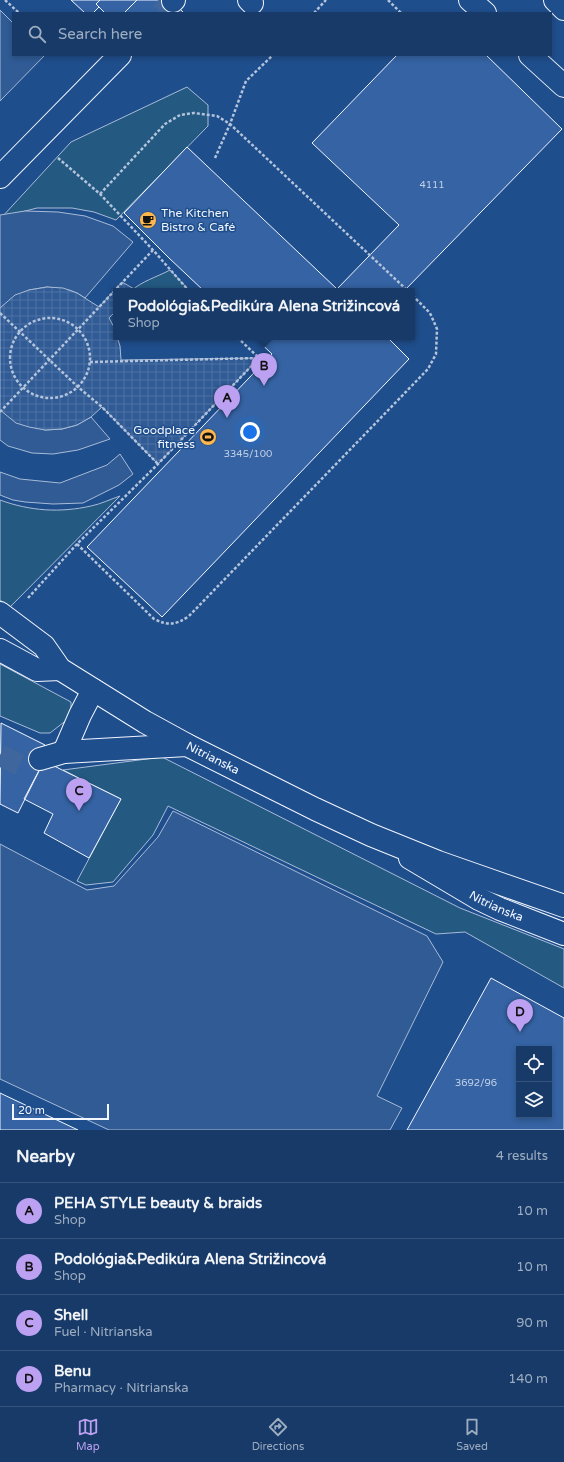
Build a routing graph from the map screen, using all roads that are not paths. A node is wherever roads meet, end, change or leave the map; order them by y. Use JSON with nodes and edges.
{"nodes":[{"id":1,"x":470,"y":0,"type":"edge"},
{"id":2,"x":555,"y":0,"type":"edge"},
{"id":3,"x":564,"y":9,"type":"edge"},
{"id":4,"x":483,"y":12,"type":"edge"},
{"id":5,"x":119,"y":56,"type":"edge"},
{"id":6,"x":531,"y":56,"type":"edge"},
{"id":7,"x":564,"y":86,"type":"edge"},
{"id":8,"x":0,"y":177,"type":"edge"},
{"id":9,"x":0,"y":612,"type":"edge"},
{"id":10,"x":0,"y":650,"type":"edge"},
{"id":11,"x":60,"y":669,"type":"junction"},
{"id":12,"x":93,"y":690,"type":"junction"},
{"id":13,"x":187,"y":745,"type":"junction"},
{"id":14,"x":64,"y":752,"type":"junction"},
{"id":15,"x":40,"y":759,"type":"tunnel mouth"},
{"id":16,"x":371,"y":834,"type":"junction"},
{"id":17,"x":564,"y":906,"type":"edge"},
{"id":18,"x":564,"y":934,"type":"edge"}],
"edges":[{"from":1,"to":4,"type":"main road"},
{"from":2,"to":3,"type":"main road"},
{"from":5,"to":8,"type":"main road"},
{"from":6,"to":7,"type":"main road"},
{"from":9,"to":11,"type":"main road","name":"Nitrianska"},
{"from":10,"to":11,"type":"main road"},
{"from":11,"to":12,"type":"main road","name":"Nitrianska"},
{"from":12,"to":13,"type":"main road","name":"Nitrianska"},
{"from":12,"to":14,"type":"main road"},
{"from":13,"to":14,"type":"main road"},
{"from":13,"to":16,"type":"main road","name":"Nitrianska"},
{"from":14,"to":15,"type":"main road"},
{"from":16,"to":17,"type":"main road","name":"Nitrianska"},
{"from":16,"to":18,"type":"main road","name":"Nitrianska"}]}
